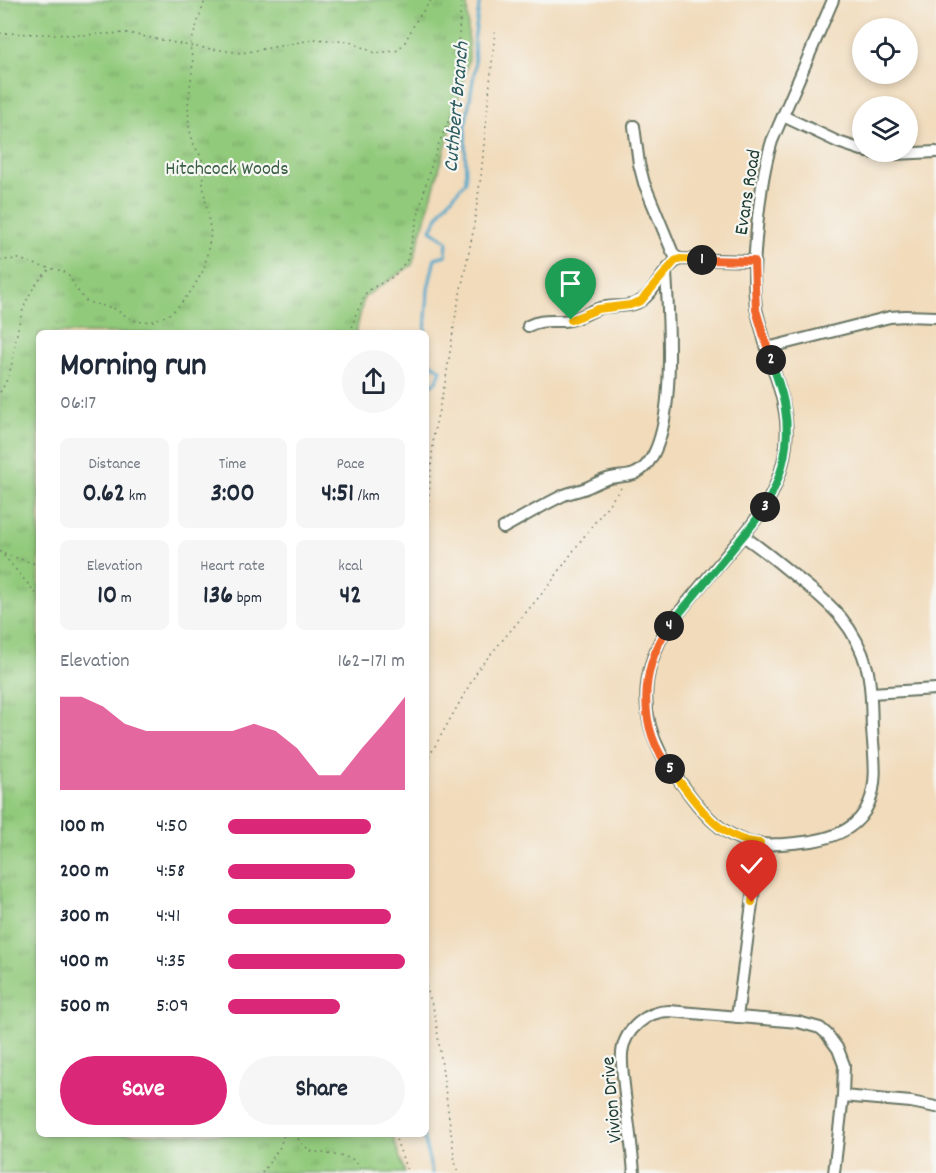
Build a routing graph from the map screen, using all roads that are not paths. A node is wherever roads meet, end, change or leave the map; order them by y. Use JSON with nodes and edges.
{"nodes":[{"id":1,"x":833,"y":0,"type":"edge"},
{"id":2,"x":783,"y":116,"type":"junction"},
{"id":3,"x":634,"y":126,"type":"dead end"},
{"id":4,"x":852,"y":147,"type":"edge"},
{"id":5,"x":936,"y":152,"type":"edge"},
{"id":6,"x":918,"y":153,"type":"edge"},
{"id":7,"x":680,"y":259,"type":"junction"},
{"id":8,"x":754,"y":261,"type":"junction"},
{"id":9,"x":666,"y":272,"type":"junction"},
{"id":10,"x":936,"y":317,"type":"edge"},
{"id":11,"x":528,"y":326,"type":"dead end"},
{"id":12,"x":767,"y":348,"type":"junction"},
{"id":13,"x":502,"y":528,"type":"dead end"},
{"id":14,"x":743,"y":536,"type":"junction"},
{"id":15,"x":936,"y":689,"type":"edge"},
{"id":16,"x":871,"y":693,"type":"junction"},
{"id":17,"x":760,"y":843,"type":"junction"},
{"id":18,"x":737,"y":1017,"type":"junction"},
{"id":19,"x":843,"y":1096,"type":"junction"},
{"id":20,"x":936,"y":1107,"type":"edge"},
{"id":21,"x":634,"y":1173,"type":"edge"},
{"id":22,"x":834,"y":1173,"type":"edge"}],
"edges":[{"from":1,"to":2,"type":"street","name":"Evans Road"},
{"from":2,"to":4,"type":"street"},
{"from":2,"to":8,"type":"street","name":"Evans Road"},
{"from":3,"to":7,"type":"street"},
{"from":5,"to":6,"type":"street"},
{"from":7,"to":8,"type":"street"},
{"from":7,"to":9,"type":"street"},
{"from":8,"to":12,"type":"street","name":"Evans Road"},
{"from":9,"to":11,"type":"street"},
{"from":9,"to":13,"type":"street"},
{"from":10,"to":12,"type":"street"},
{"from":12,"to":14,"type":"street","name":"Evans Road"},
{"from":14,"to":16,"type":"street","name":"Evans Road"},
{"from":14,"to":17,"type":"street","name":"Evans Road"},
{"from":15,"to":16,"type":"street"},
{"from":16,"to":17,"type":"street","name":"Evans Road"},
{"from":17,"to":18,"type":"street"},
{"from":18,"to":19,"type":"street","name":"Vivion Drive"},
{"from":18,"to":21,"type":"street","name":"Vivion Drive"},
{"from":19,"to":20,"type":"street"},
{"from":19,"to":22,"type":"street","name":"Vivion Drive"}]}
